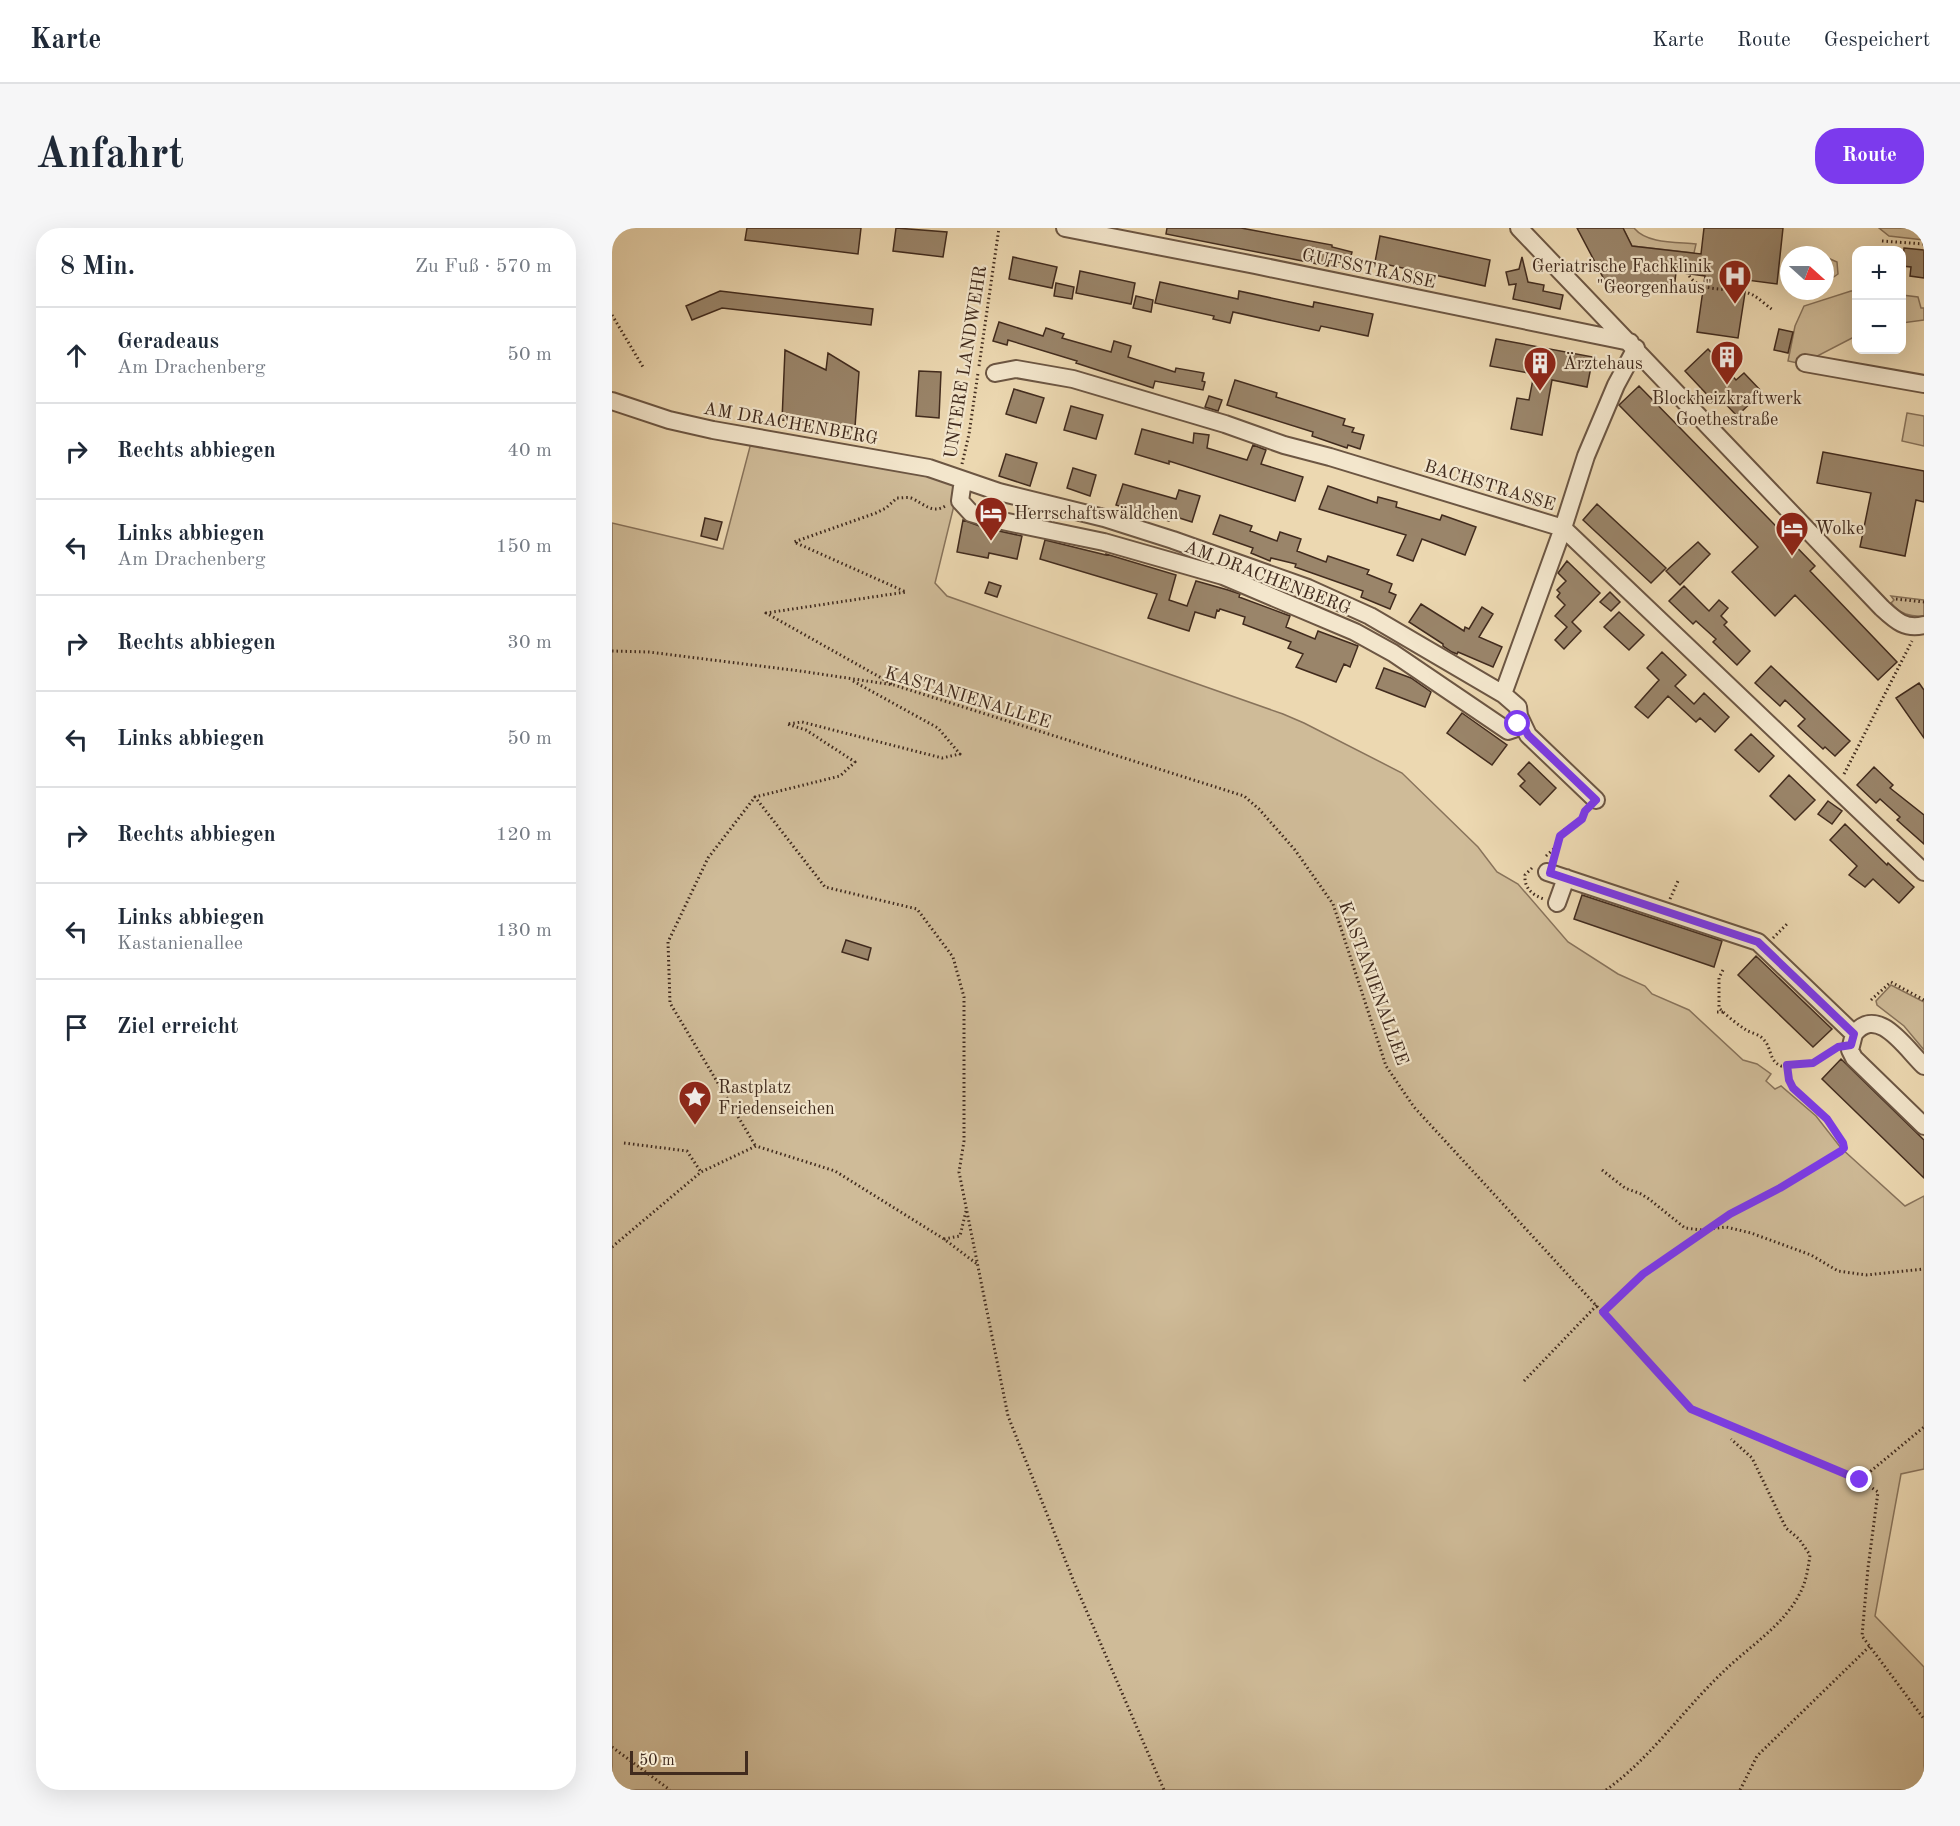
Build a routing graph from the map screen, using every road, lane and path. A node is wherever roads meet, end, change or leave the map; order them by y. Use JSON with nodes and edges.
{"nodes":[{"id":1,"x":999,"y":228,"type":"edge"},
{"id":2,"x":1065,"y":228,"type":"edge"},
{"id":3,"x":1519,"y":228,"type":"edge"},
{"id":4,"x":1882,"y":241,"type":"dead end"},
{"id":5,"x":1924,"y":244,"type":"edge"},
{"id":6,"x":1676,"y":267,"type":"dead end"},
{"id":7,"x":1773,"y":310,"type":"dead end"},
{"id":8,"x":612,"y":315,"type":"edge"},
{"id":9,"x":1633,"y":345,"type":"junction"},
{"id":10,"x":1805,"y":363,"type":"dead end"},
{"id":11,"x":643,"y":367,"type":"dead end"},
{"id":12,"x":995,"y":374,"type":"dead end"},
{"id":13,"x":1924,"y":384,"type":"edge"},
{"id":14,"x":612,"y":401,"type":"edge"},
{"id":15,"x":961,"y":480,"type":"junction"},
{"id":16,"x":1563,"y":528,"type":"junction"},
{"id":17,"x":1924,"y":602,"type":"edge"},
{"id":18,"x":1882,"y":608,"type":"junction"},
{"id":19,"x":1921,"y":631,"type":"edge"},
{"id":20,"x":1909,"y":649,"type":"dead end"},
{"id":21,"x":612,"y":651,"type":"edge"},
{"id":22,"x":852,"y":680,"type":"junction"},
{"id":23,"x":894,"y":685,"type":"junction"},
{"id":24,"x":1503,"y":694,"type":"junction"},
{"id":25,"x":1519,"y":717,"type":"junction"},
{"id":26,"x":1836,"y":790,"type":"junction"},
{"id":27,"x":756,"y":797,"type":"junction"},
{"id":28,"x":1596,"y":800,"type":"joint"},
{"id":29,"x":1924,"y":872,"type":"edge"},
{"id":30,"x":1554,"y":875,"type":"junction"},
{"id":31,"x":1557,"y":903,"type":"dead end"},
{"id":32,"x":1724,"y":970,"type":"dead end"},
{"id":33,"x":1871,"y":1000,"type":"dead end"},
{"id":34,"x":1924,"y":1000,"type":"edge"},
{"id":35,"x":1717,"y":1012,"type":"dead end"},
{"id":36,"x":1724,"y":1012,"type":"junction"},
{"id":37,"x":1852,"y":1040,"type":"junction"},
{"id":38,"x":1787,"y":1065,"type":"junction"},
{"id":39,"x":1924,"y":1066,"type":"edge"},
{"id":40,"x":1924,"y":1126,"type":"edge"},
{"id":41,"x":624,"y":1143,"type":"dead end"},
{"id":42,"x":756,"y":1146,"type":"junction"},
{"id":43,"x":1602,"y":1170,"type":"dead end"},
{"id":44,"x":701,"y":1172,"type":"junction"},
{"id":45,"x":966,"y":1209,"type":"junction"},
{"id":46,"x":1708,"y":1229,"type":"junction"},
{"id":47,"x":944,"y":1239,"type":"junction"},
{"id":48,"x":613,"y":1247,"type":"edge"},
{"id":49,"x":977,"y":1264,"type":"junction"},
{"id":50,"x":1924,"y":1269,"type":"edge"},
{"id":51,"x":1597,"y":1305,"type":"junction"},
{"id":52,"x":1603,"y":1312,"type":"junction"},
{"id":53,"x":1524,"y":1381,"type":"dead end"},
{"id":54,"x":1924,"y":1427,"type":"edge"},
{"id":55,"x":1731,"y":1439,"type":"dead end"},
{"id":56,"x":1860,"y":1480,"type":"junction"},
{"id":57,"x":1870,"y":1646,"type":"junction"},
{"id":58,"x":1924,"y":1719,"type":"edge"},
{"id":59,"x":612,"y":1747,"type":"edge"},
{"id":60,"x":670,"y":1790,"type":"edge"},
{"id":61,"x":1164,"y":1790,"type":"edge"},
{"id":62,"x":1606,"y":1790,"type":"edge"},
{"id":63,"x":1740,"y":1790,"type":"edge"}],
"edges":[{"from":1,"to":15,"type":"path","name":"UNTERE LANDWEHR"},
{"from":2,"to":9,"type":"street","name":"GUTSSTRASSE"},
{"from":3,"to":9,"type":"street"},
{"from":4,"to":5,"type":"path"},
{"from":6,"to":7,"type":"path"},
{"from":8,"to":11,"type":"path"},
{"from":9,"to":16,"type":"street"},
{"from":9,"to":18,"type":"street"},
{"from":10,"to":13,"type":"street"},
{"from":12,"to":16,"type":"street","name":"BACHSTRASSE"},
{"from":14,"to":15,"type":"street","name":"AM DRACHENBERG"},
{"from":15,"to":23,"type":"path","name":"UNTERE LANDWEHR"},
{"from":15,"to":24,"type":"street","name":"AM DRACHENBERG"},
{"from":15,"to":25,"type":"street","name":"AM DRACHENBERG"},
{"from":16,"to":24,"type":"street"},
{"from":16,"to":26,"type":"street","name":"BACHSTRASSE"},
{"from":17,"to":18,"type":"path"},
{"from":18,"to":19,"type":"street"},
{"from":20,"to":26,"type":"path"},
{"from":21,"to":22,"type":"path","name":"KASTANIENALLEE"},
{"from":22,"to":23,"type":"path","name":"KASTANIENALLEE"},
{"from":22,"to":27,"type":"path"},
{"from":23,"to":51,"type":"path","name":"KASTANIENALLEE"},
{"from":24,"to":25,"type":"street","name":"AM DRACHENBERG"},
{"from":25,"to":28,"type":"street","name":"AM DRACHENBERG"},
{"from":26,"to":29,"type":"street","name":"BACHSTRASSE"},
{"from":27,"to":42,"type":"path"},
{"from":27,"to":45,"type":"path"},
{"from":28,"to":30,"type":"path"},
{"from":30,"to":31,"type":"street"},
{"from":30,"to":37,"type":"street"},
{"from":32,"to":36,"type":"path"},
{"from":33,"to":34,"type":"path"},
{"from":35,"to":36,"type":"path"},
{"from":36,"to":38,"type":"path"},
{"from":37,"to":38,"type":"path"},
{"from":37,"to":39,"type":"street"},
{"from":37,"to":40,"type":"street"},
{"from":38,"to":46,"type":"path"},
{"from":41,"to":44,"type":"path"},
{"from":42,"to":44,"type":"path"},
{"from":42,"to":47,"type":"path"},
{"from":43,"to":46,"type":"path"},
{"from":44,"to":48,"type":"path"},
{"from":45,"to":47,"type":"path"},
{"from":45,"to":49,"type":"path"},
{"from":46,"to":50,"type":"path"},
{"from":46,"to":52,"type":"path"},
{"from":47,"to":49,"type":"path"},
{"from":49,"to":61,"type":"path"},
{"from":51,"to":52,"type":"path","name":"KASTANIENALLEE"},
{"from":51,"to":53,"type":"path"},
{"from":52,"to":56,"type":"path","name":"KASTANIENALLEE"},
{"from":54,"to":56,"type":"path"},
{"from":55,"to":62,"type":"path"},
{"from":56,"to":57,"type":"path"},
{"from":57,"to":58,"type":"path"},
{"from":57,"to":63,"type":"path"},
{"from":59,"to":60,"type":"path"}]}
